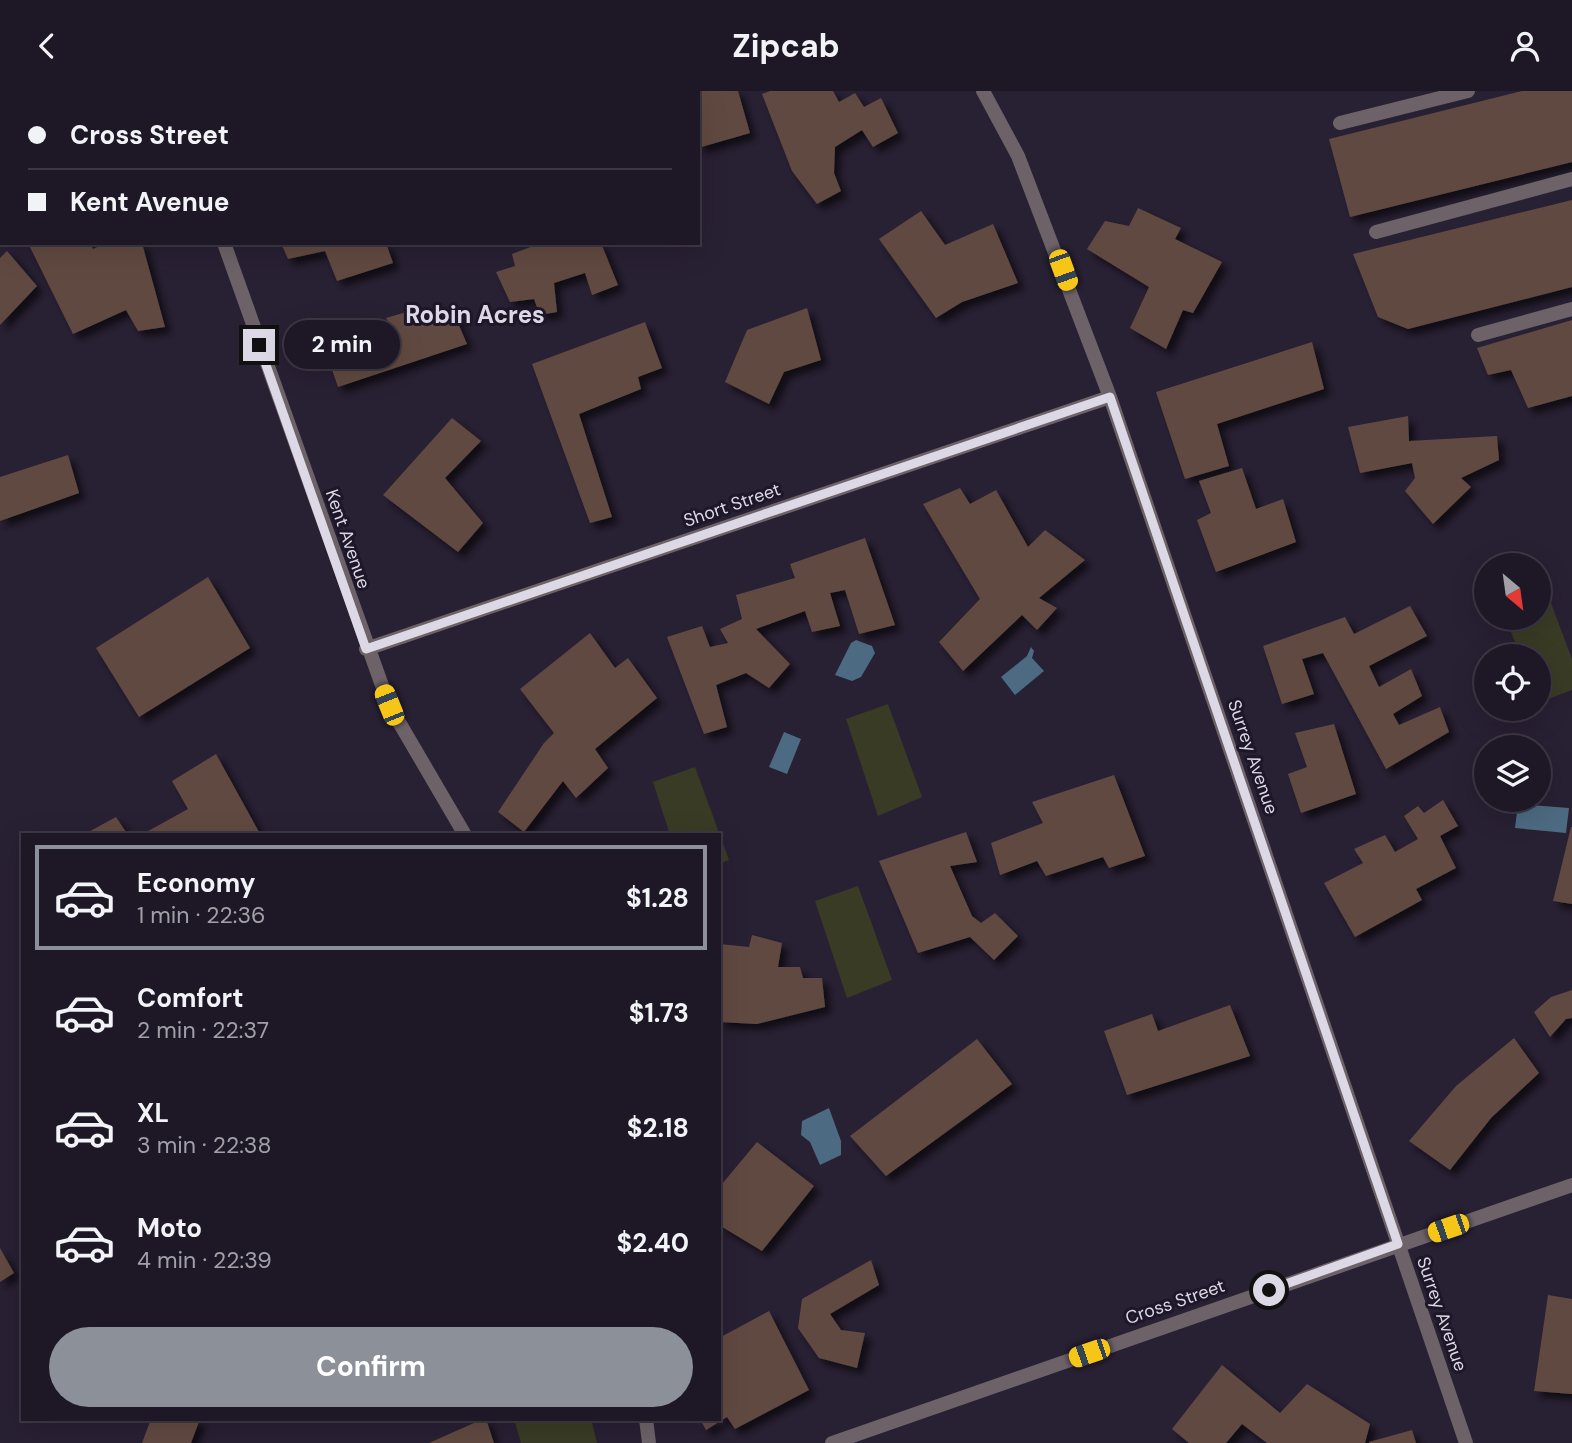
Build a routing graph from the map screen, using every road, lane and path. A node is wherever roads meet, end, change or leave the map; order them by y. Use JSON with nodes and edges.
{"nodes":[{"id":1,"x":983,"y":91,"type":"edge"},
{"id":2,"x":1468,"y":91,"type":"edge"},
{"id":3,"x":1340,"y":123,"type":"dead end"},
{"id":4,"x":1572,"y":179,"type":"edge"},
{"id":5,"x":1376,"y":232,"type":"dead end"},
{"id":6,"x":225,"y":245,"type":"edge"},
{"id":7,"x":1572,"y":309,"type":"edge"},
{"id":8,"x":1478,"y":335,"type":"dead end"},
{"id":9,"x":1110,"y":397,"type":"junction"},
{"id":10,"x":366,"y":649,"type":"junction"},
{"id":11,"x":464,"y":833,"type":"edge"},
{"id":12,"x":1572,"y":1185,"type":"edge"},
{"id":13,"x":1398,"y":1244,"type":"junction"},
{"id":14,"x":646,"y":1421,"type":"edge"},
{"id":15,"x":649,"y":1443,"type":"edge"},
{"id":16,"x":832,"y":1443,"type":"edge"},
{"id":17,"x":1466,"y":1443,"type":"edge"}],
"edges":[{"from":1,"to":9,"type":"street","name":"Surrey Avenue"},
{"from":2,"to":3,"type":"street"},
{"from":4,"to":5,"type":"street"},
{"from":6,"to":10,"type":"street","name":"Kent Avenue"},
{"from":7,"to":8,"type":"street"},
{"from":9,"to":10,"type":"street","name":"Short Street"},
{"from":9,"to":13,"type":"street","name":"Surrey Avenue"},
{"from":10,"to":11,"type":"street","name":"Kent Avenue"},
{"from":12,"to":13,"type":"street","name":"Cross Street"},
{"from":13,"to":16,"type":"street","name":"Cross Street"},
{"from":13,"to":17,"type":"street","name":"Surrey Avenue"},
{"from":14,"to":15,"type":"street"}]}
